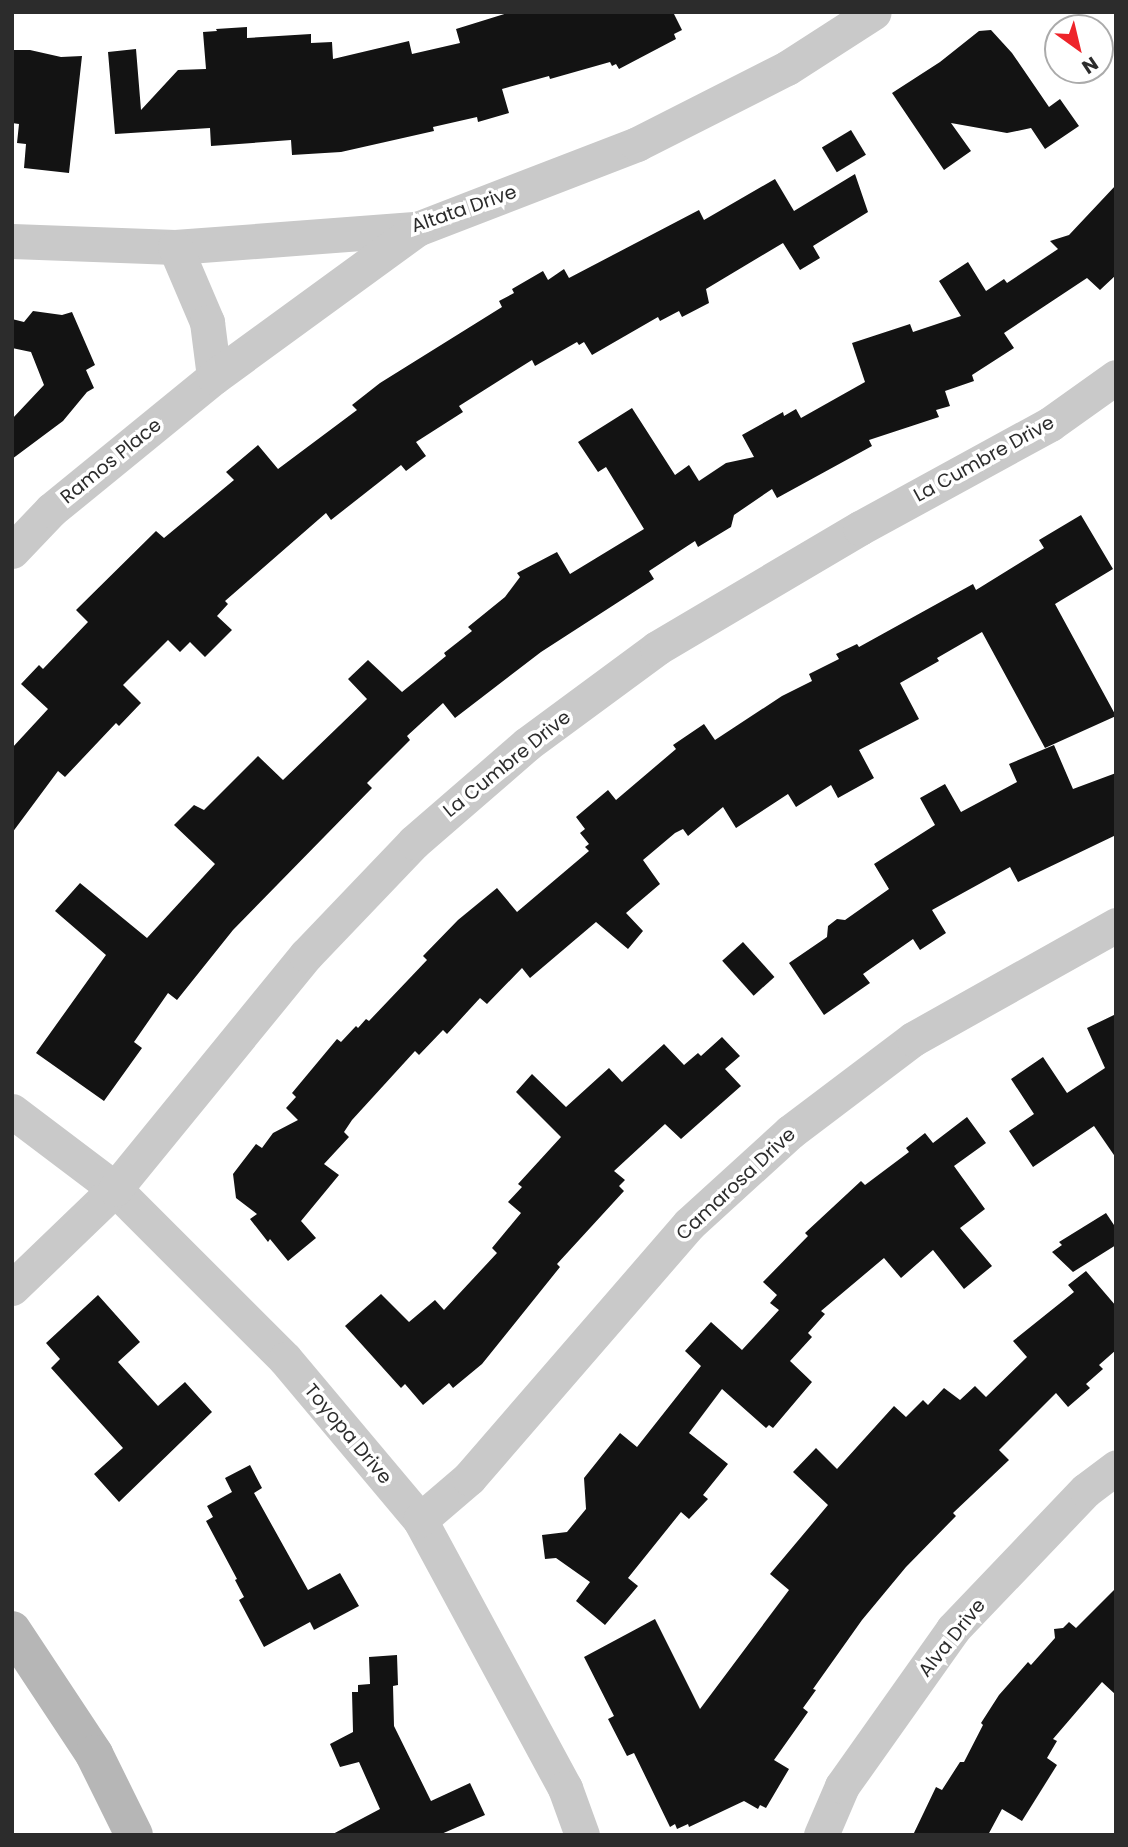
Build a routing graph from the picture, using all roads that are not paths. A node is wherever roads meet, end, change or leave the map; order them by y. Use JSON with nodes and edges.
{"nodes":[{"id":1,"x":874,"y":12,"type":"edge"},
{"id":2,"x":417,"y":229,"type":"junction"},
{"id":3,"x":12,"y":241,"type":"edge"},
{"id":4,"x":175,"y":247,"type":"junction"},
{"id":5,"x":214,"y":377,"type":"junction"},
{"id":6,"x":1116,"y":377,"type":"edge"},
{"id":7,"x":12,"y":551,"type":"edge"},
{"id":8,"x":1116,"y":925,"type":"edge"},
{"id":9,"x":12,"y":1111,"type":"edge"},
{"id":10,"x":115,"y":1189,"type":"junction"},
{"id":11,"x":12,"y":1288,"type":"edge"},
{"id":12,"x":1116,"y":1467,"type":"edge"},
{"id":13,"x":420,"y":1520,"type":"junction"},
{"id":14,"x":12,"y":1630,"type":"edge"},
{"id":15,"x":134,"y":1835,"type":"edge"},
{"id":16,"x":582,"y":1835,"type":"edge"},
{"id":17,"x":821,"y":1835,"type":"edge"}],
"edges":[{"from":1,"to":2,"type":"street","name":"Altata Drive"},
{"from":2,"to":4,"type":"street","name":"Altata Drive"},
{"from":2,"to":5,"type":"street","name":"Ramos Place"},
{"from":3,"to":4,"type":"street","name":"Altata Drive"},
{"from":4,"to":5,"type":"street"},
{"from":5,"to":7,"type":"street","name":"Ramos Place"},
{"from":6,"to":10,"type":"street","name":"La Cumbre Drive"},
{"from":8,"to":13,"type":"street","name":"Camarosa Drive"},
{"from":9,"to":10,"type":"street","name":"Toyopa Drive"},
{"from":10,"to":11,"type":"street","name":"La Cumbre Drive"},
{"from":10,"to":13,"type":"street","name":"Toyopa Drive"},
{"from":12,"to":17,"type":"street","name":"Alva Drive"},
{"from":13,"to":16,"type":"street","name":"Toyopa Drive"},
{"from":14,"to":15,"type":"street"}]}
